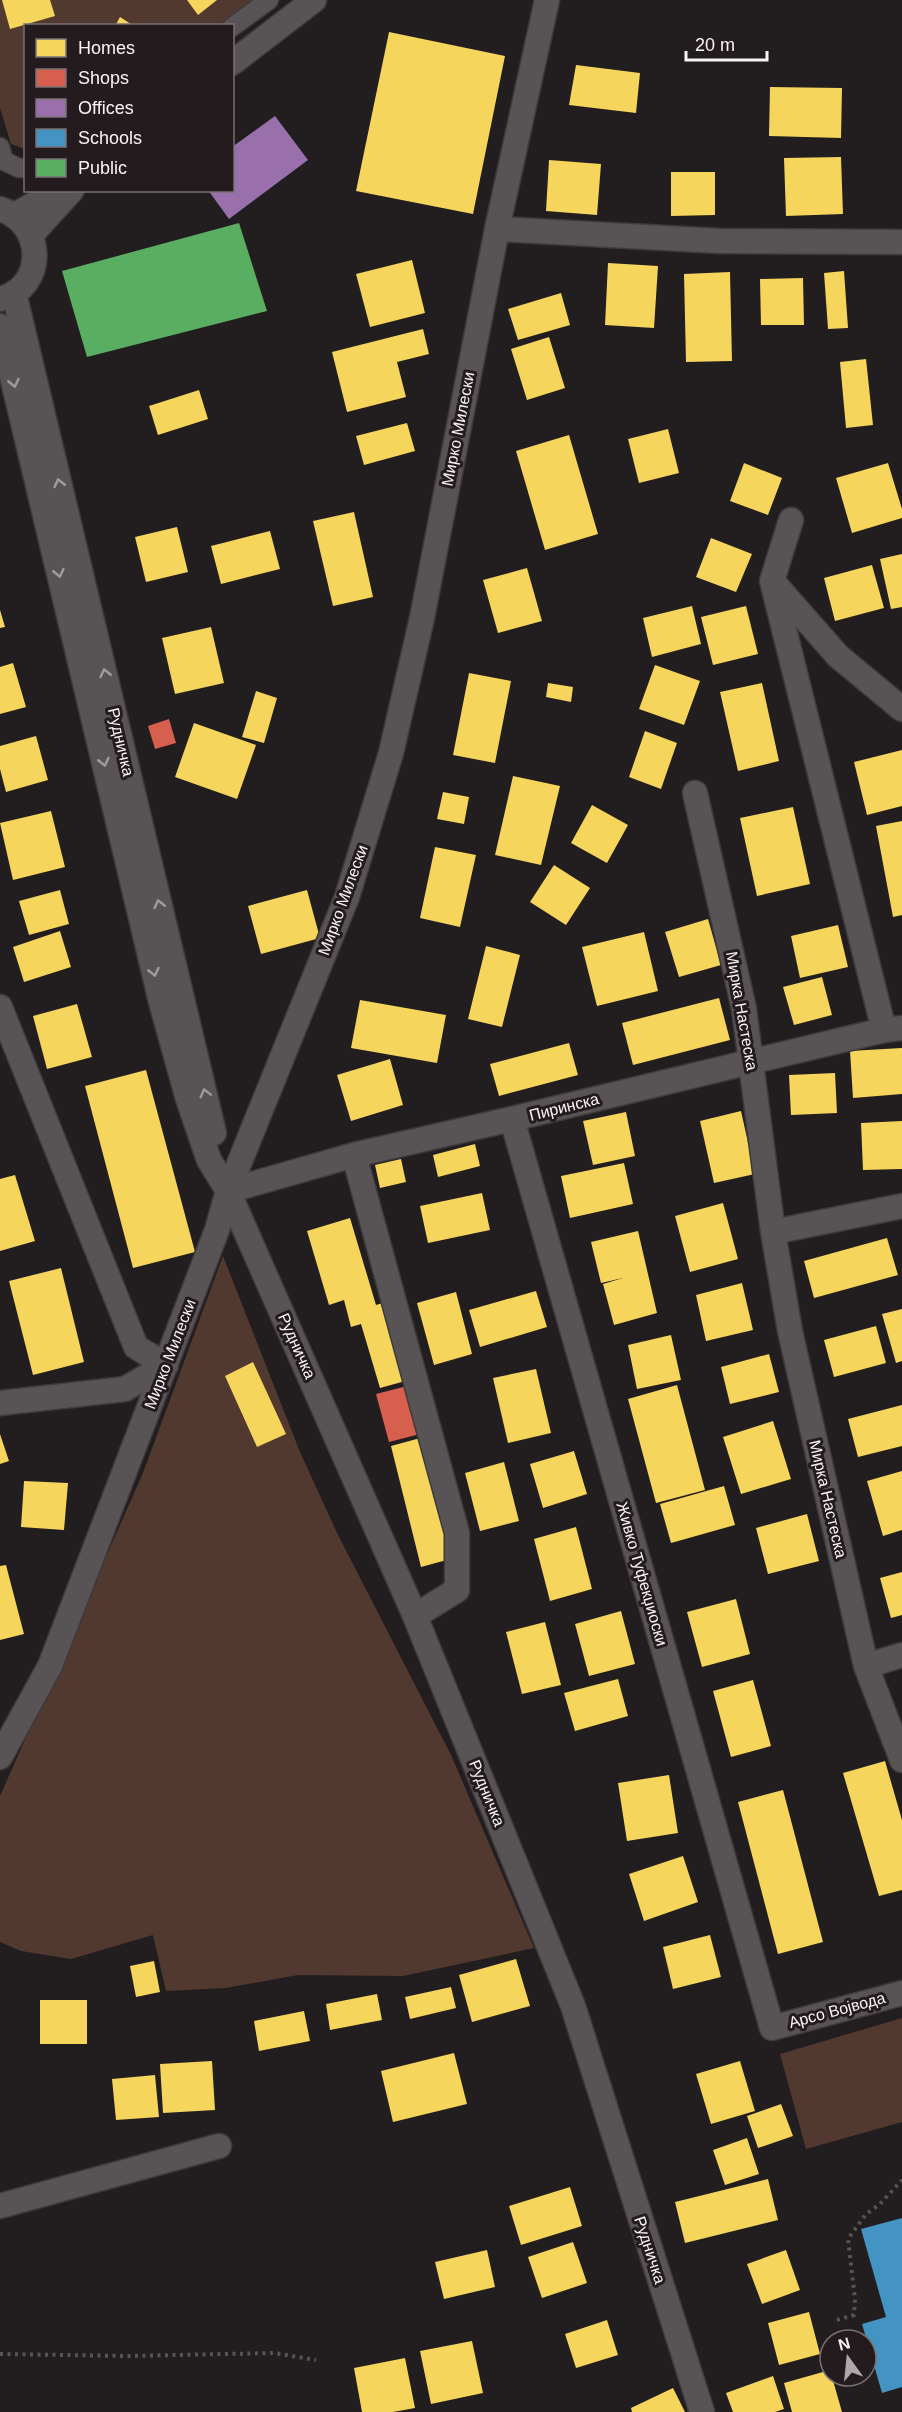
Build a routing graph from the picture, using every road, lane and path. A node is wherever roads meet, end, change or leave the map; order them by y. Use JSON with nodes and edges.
{"nodes":[{"id":1,"x":269,"y":0,"type":"edge"},
{"id":2,"x":314,"y":0,"type":"edge"},
{"id":3,"x":547,"y":0,"type":"edge"},
{"id":4,"x":234,"y":26,"type":"edge"},
{"id":5,"x":234,"y":61,"type":"edge"},
{"id":6,"x":0,"y":147,"type":"edge"},
{"id":7,"x":24,"y":168,"type":"edge"},
{"id":8,"x":54,"y":192,"type":"edge"},
{"id":9,"x":70,"y":192,"type":"edge"},
{"id":10,"x":7,"y":212,"type":"edge"},
{"id":11,"x":497,"y":229,"type":"junction"},
{"id":12,"x":32,"y":235,"type":"junction"},
{"id":13,"x":902,"y":242,"type":"edge"},
{"id":14,"x":7,"y":296,"type":"edge"},
{"id":15,"x":0,"y":326,"type":"edge"},
{"id":16,"x":791,"y":520,"type":"dead end"},
{"id":17,"x":772,"y":581,"type":"junction"},
{"id":18,"x":902,"y":709,"type":"edge"},
{"id":19,"x":696,"y":793,"type":"dead end"},
{"id":20,"x":0,"y":1007,"type":"edge"},
{"id":21,"x":893,"y":1029,"type":"edge"},
{"id":22,"x":752,"y":1061,"type":"junction"},
{"id":23,"x":512,"y":1119,"type":"junction"},
{"id":24,"x":354,"y":1155,"type":"junction"},
{"id":25,"x":228,"y":1191,"type":"junction"},
{"id":26,"x":902,"y":1206,"type":"edge"},
{"id":27,"x":773,"y":1232,"type":"junction"},
{"id":28,"x":166,"y":1365,"type":"junction"},
{"id":29,"x":0,"y":1403,"type":"edge"},
{"id":30,"x":415,"y":1616,"type":"junction"},
{"id":31,"x":902,"y":1655,"type":"edge"},
{"id":32,"x":866,"y":1666,"type":"junction"},
{"id":33,"x":0,"y":1757,"type":"edge"},
{"id":34,"x":902,"y":1760,"type":"edge"},
{"id":35,"x":902,"y":1993,"type":"edge"},
{"id":36,"x":772,"y":2028,"type":"joint"},
{"id":37,"x":219,"y":2146,"type":"dead end"},
{"id":38,"x":902,"y":2180,"type":"edge"},
{"id":39,"x":0,"y":2206,"type":"edge"},
{"id":40,"x":837,"y":2320,"type":"dead end"},
{"id":41,"x":0,"y":2354,"type":"edge"},
{"id":42,"x":316,"y":2360,"type":"dead end"},
{"id":43,"x":702,"y":2412,"type":"edge"}],
"edges":[{"from":1,"to":4,"type":"street"},
{"from":2,"to":5,"type":"street"},
{"from":3,"to":11,"type":"street","name":"Мирко Милески"},
{"from":6,"to":7,"type":"street"},
{"from":8,"to":10,"type":"street"},
{"from":9,"to":12,"type":"street"},
{"from":10,"to":12,"type":"street"},
{"from":11,"to":13,"type":"street"},
{"from":11,"to":25,"type":"street","name":"Мирко Милески"},
{"from":12,"to":14,"type":"street"},
{"from":25,"to":14,"type":"street","name":"Рудничка","one_way":true},
{"from":15,"to":25,"type":"street","name":"Рудничка","one_way":true},
{"from":16,"to":17,"type":"street"},
{"from":17,"to":18,"type":"street"},
{"from":17,"to":21,"type":"street"},
{"from":19,"to":22,"type":"street","name":"Мирка Настеска"},
{"from":20,"to":28,"type":"street"},
{"from":21,"to":22,"type":"street","name":"Пиринска"},
{"from":22,"to":23,"type":"street","name":"Пиринска"},
{"from":22,"to":27,"type":"street","name":"Мирка Настеска"},
{"from":23,"to":24,"type":"street","name":"Пиринска"},
{"from":23,"to":36,"type":"street","name":"Живко Туфекџиоски"},
{"from":24,"to":25,"type":"street","name":"Пиринска"},
{"from":24,"to":30,"type":"street"},
{"from":25,"to":28,"type":"street","name":"Мирко Милески"},
{"from":25,"to":30,"type":"street","name":"Рудничка"},
{"from":26,"to":27,"type":"street"},
{"from":27,"to":32,"type":"street","name":"Мирка Настеска"},
{"from":28,"to":29,"type":"street"},
{"from":28,"to":33,"type":"street","name":"Мирко Милески"},
{"from":30,"to":43,"type":"street","name":"Рудничка"},
{"from":31,"to":32,"type":"street"},
{"from":32,"to":34,"type":"street","name":"Мирка Настеска"},
{"from":35,"to":36,"type":"street","name":"Арсо Војвода"},
{"from":37,"to":39,"type":"street"},
{"from":38,"to":40,"type":"path"},
{"from":41,"to":42,"type":"path"}]}
